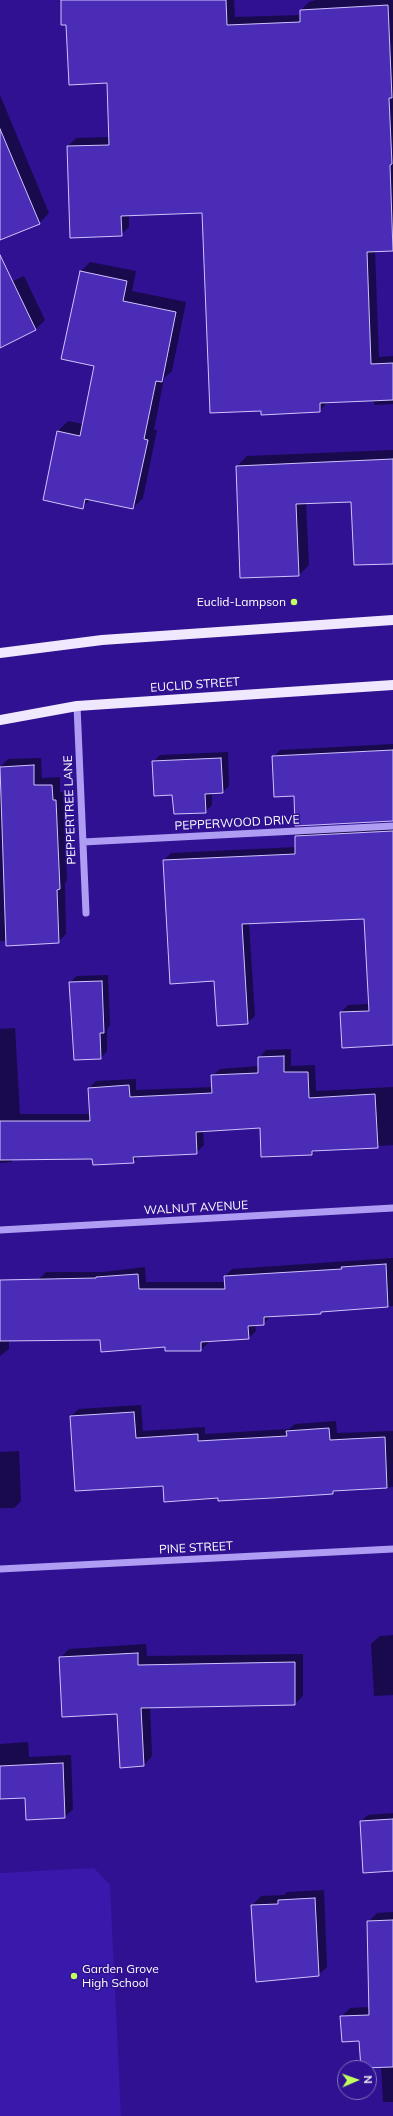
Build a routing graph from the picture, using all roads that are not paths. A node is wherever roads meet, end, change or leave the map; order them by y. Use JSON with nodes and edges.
{"nodes":[{"id":1,"x":393,"y":620,"type":"edge"},
{"id":2,"x":0,"y":653,"type":"edge"},
{"id":3,"x":393,"y":685,"type":"edge"},
{"id":4,"x":77,"y":706,"type":"junction"},
{"id":5,"x":0,"y":720,"type":"edge"},
{"id":6,"x":393,"y":826,"type":"edge"},
{"id":7,"x":83,"y":842,"type":"junction"},
{"id":8,"x":86,"y":913,"type":"dead end"},
{"id":9,"x":393,"y":1208,"type":"edge"},
{"id":10,"x":0,"y":1230,"type":"edge"},
{"id":11,"x":393,"y":1550,"type":"edge"},
{"id":12,"x":0,"y":1569,"type":"edge"}],
"edges":[{"from":1,"to":2,"type":"main road"},
{"from":3,"to":4,"type":"main road","name":"EUCLID STREET"},
{"from":4,"to":5,"type":"main road","name":"EUCLID STREET"},
{"from":4,"to":7,"type":"street","name":"PEPPERTREE LANE"},
{"from":6,"to":7,"type":"street","name":"PEPPERWOOD DRIVE"},
{"from":7,"to":8,"type":"street","name":"PEPPERTREE LANE"},
{"from":9,"to":10,"type":"street","name":"WALNUT AVENUE"},
{"from":11,"to":12,"type":"street","name":"PINE STREET"}]}
